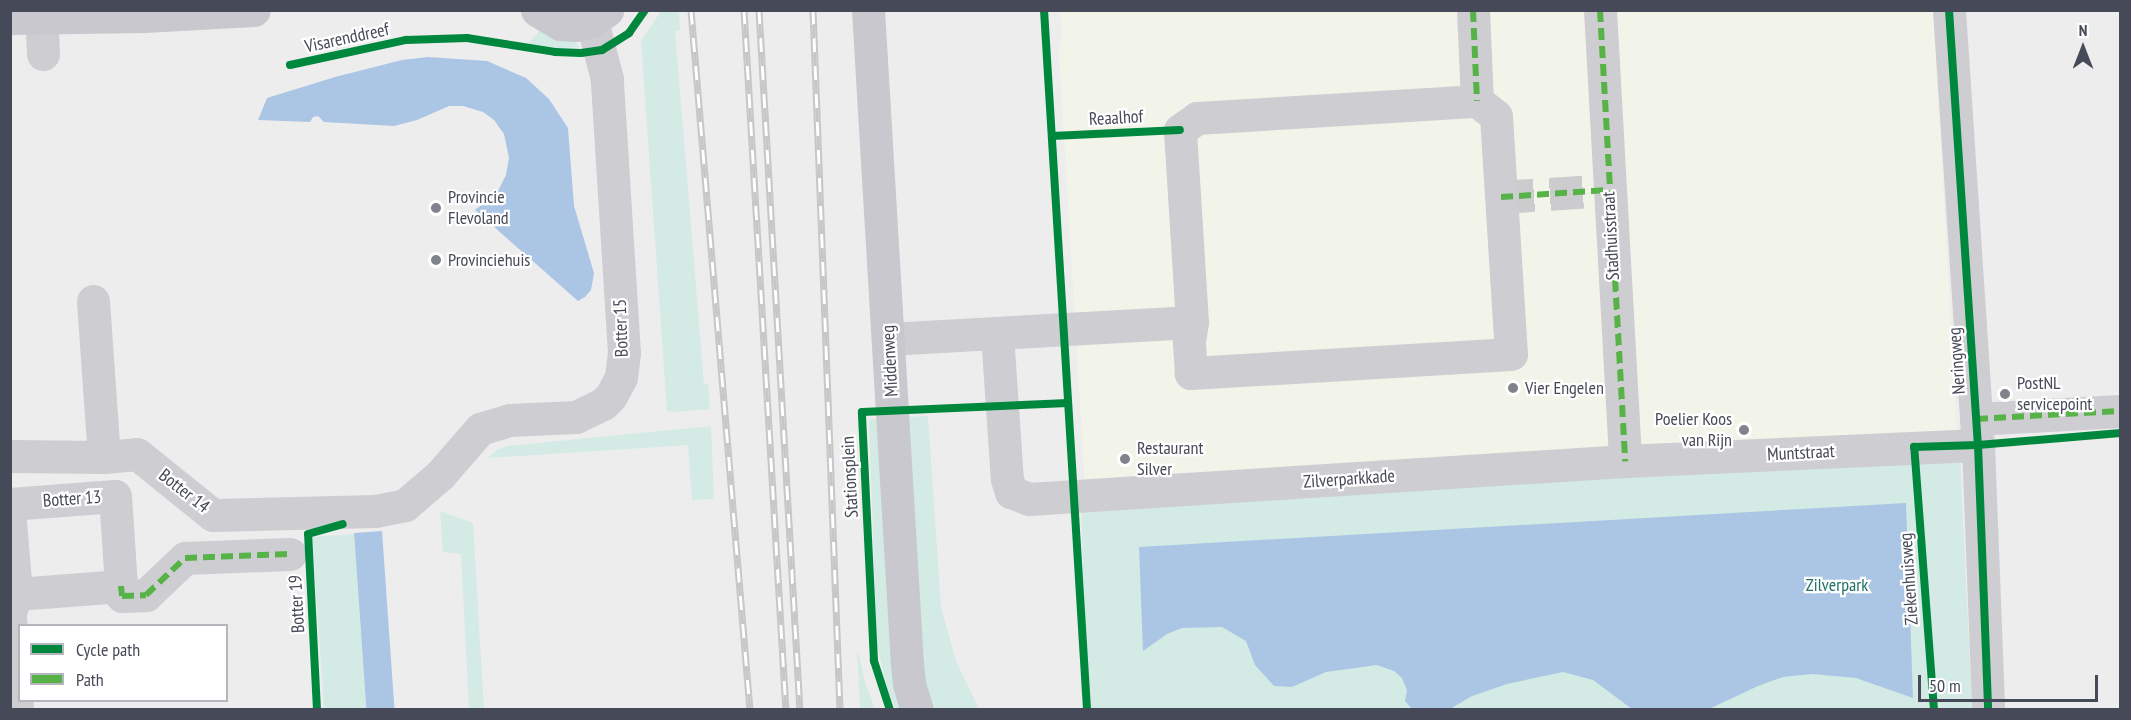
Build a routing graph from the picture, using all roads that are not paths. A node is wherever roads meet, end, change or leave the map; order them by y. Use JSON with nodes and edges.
{"nodes":[{"id":1,"x":254,"y":10,"type":"edge"},
{"id":2,"x":537,"y":10,"type":"edge"},
{"id":3,"x":868,"y":10,"type":"edge"},
{"id":4,"x":1473,"y":10,"type":"edge"},
{"id":5,"x":1600,"y":10,"type":"edge"},
{"id":6,"x":1949,"y":10,"type":"edge"},
{"id":7,"x":31,"y":15,"type":"edge"},
{"id":8,"x":600,"y":16,"type":"edge"},
{"id":9,"x":43,"y":54,"type":"dead end"},
{"id":10,"x":1477,"y":101,"type":"junction"},
{"id":11,"x":93,"y":302,"type":"dead end"},
{"id":12,"x":1192,"y":322,"type":"junction"},
{"id":13,"x":997,"y":334,"type":"junction"},
{"id":14,"x":888,"y":339,"type":"junction"},
{"id":15,"x":2121,"y":411,"type":"edge"},
{"id":16,"x":1977,"y":432,"type":"junction"},
{"id":17,"x":10,"y":456,"type":"edge"},
{"id":18,"x":104,"y":457,"type":"junction"},
{"id":19,"x":1625,"y":461,"type":"junction"},
{"id":20,"x":10,"y":504,"type":"edge"},
{"id":21,"x":304,"y":513,"type":"joint"},
{"id":22,"x":10,"y":522,"type":"edge"},
{"id":23,"x":290,"y":554,"type":"dead end"},
{"id":24,"x":122,"y":586,"type":"junction"},
{"id":25,"x":12,"y":608,"type":"edge"},
{"id":26,"x":17,"y":710,"type":"edge"},
{"id":27,"x":917,"y":710,"type":"edge"},
{"id":28,"x":1988,"y":710,"type":"edge"}],
"edges":[{"from":1,"to":7,"type":"main road"},
{"from":2,"to":8,"type":"main road"},
{"from":3,"to":14,"type":"main road","name":"Middenweg"},
{"from":4,"to":10,"type":"street"},
{"from":5,"to":19,"type":"street","name":"Stadhuisstraat"},
{"from":6,"to":16,"type":"street","name":"Neringweg"},
{"from":7,"to":9,"type":"street"},
{"from":8,"to":21,"type":"street","name":"Botter 15"},
{"from":10,"to":12,"type":"street"},
{"from":10,"to":12,"type":"street"},
{"from":11,"to":18,"type":"street"},
{"from":12,"to":13,"type":"street"},
{"from":13,"to":14,"type":"street"},
{"from":13,"to":19,"type":"street","name":"Zilverparkkade"},
{"from":14,"to":27,"type":"main road","name":"Middenweg"},
{"from":15,"to":16,"type":"street","name":"Neringweg"},
{"from":16,"to":19,"type":"street","name":"Muntstraat"},
{"from":16,"to":28,"type":"street","name":"Neringweg"},
{"from":17,"to":18,"type":"street","name":"Botter 14"},
{"from":18,"to":21,"type":"street","name":"Botter 14"},
{"from":20,"to":24,"type":"street","name":"Botter 13"},
{"from":22,"to":25,"type":"street"},
{"from":23,"to":24,"type":"street"},
{"from":24,"to":25,"type":"street"},
{"from":25,"to":26,"type":"street"}]}
